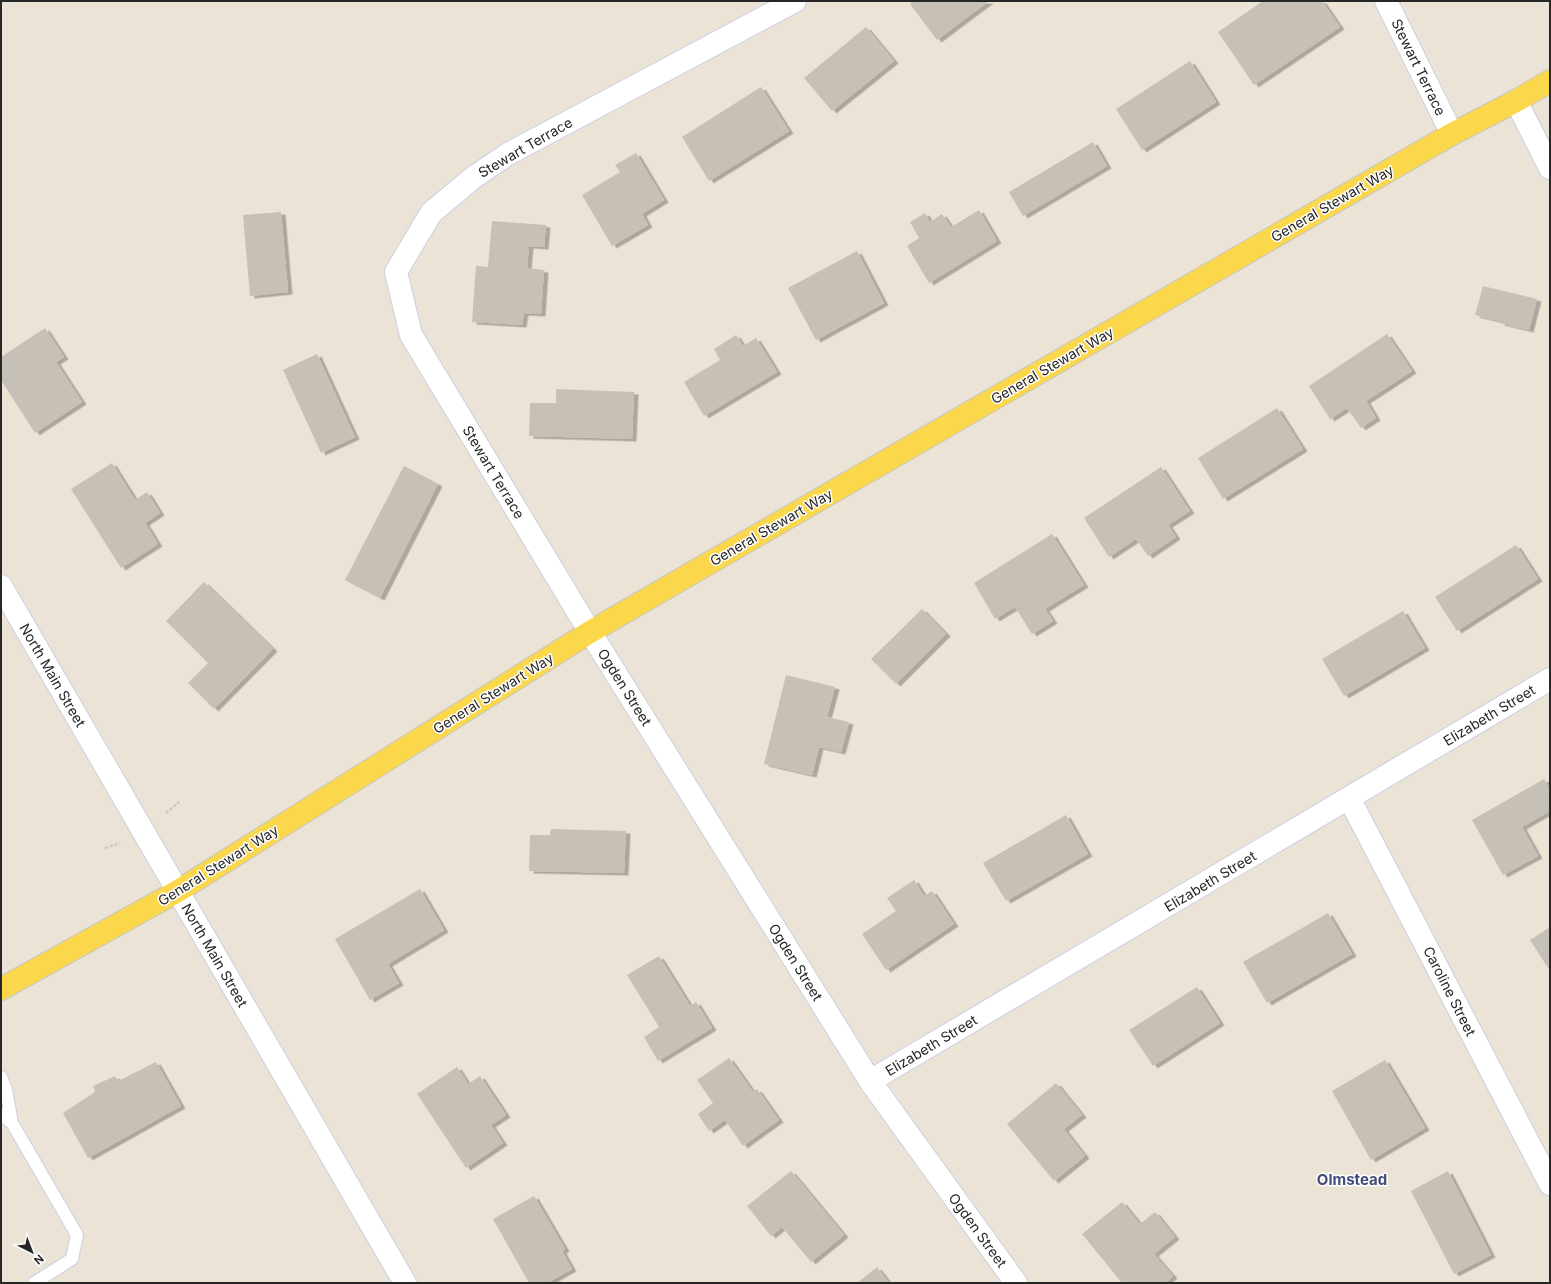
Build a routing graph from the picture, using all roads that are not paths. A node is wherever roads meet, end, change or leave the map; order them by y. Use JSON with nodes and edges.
{"nodes":[{"id":1,"x":795,"y":1,"type":"edge"},
{"id":2,"x":1386,"y":1,"type":"edge"},
{"id":3,"x":1550,"y":81,"type":"edge"},
{"id":4,"x":1516,"y":101,"type":"junction"},
{"id":5,"x":1452,"y":134,"type":"junction"},
{"id":6,"x":1550,"y":168,"type":"edge"},
{"id":7,"x":1,"y":586,"type":"edge"},
{"id":8,"x":590,"y":632,"type":"junction"},
{"id":9,"x":1550,"y":679,"type":"edge"},
{"id":10,"x":1349,"y":798,"type":"junction"},
{"id":11,"x":178,"y":891,"type":"junction"},
{"id":12,"x":1,"y":989,"type":"edge"},
{"id":13,"x":1,"y":1077,"type":"edge"},
{"id":14,"x":870,"y":1081,"type":"junction"},
{"id":15,"x":1,"y":1114,"type":"edge"},
{"id":16,"x":12,"y":1123,"type":"junction"},
{"id":17,"x":1550,"y":1184,"type":"edge"},
{"id":18,"x":34,"y":1283,"type":"edge"},
{"id":19,"x":405,"y":1283,"type":"edge"},
{"id":20,"x":1016,"y":1283,"type":"edge"}],
"edges":[{"from":1,"to":8,"type":"street","name":"Stewart Terrace"},
{"from":2,"to":5,"type":"street","name":"Stewart Terrace"},
{"from":3,"to":4,"type":"main road","name":"General Stewart Way"},
{"from":4,"to":5,"type":"main road","name":"General Stewart Way"},
{"from":4,"to":6,"type":"street"},
{"from":5,"to":8,"type":"main road","name":"General Stewart Way"},
{"from":7,"to":11,"type":"street","name":"North Main Street"},
{"from":8,"to":11,"type":"main road","name":"General Stewart Way"},
{"from":8,"to":14,"type":"street","name":"Ogden Street"},
{"from":9,"to":10,"type":"street","name":"Elizabeth Street"},
{"from":10,"to":14,"type":"street","name":"Elizabeth Street"},
{"from":10,"to":17,"type":"street","name":"Caroline Street"},
{"from":11,"to":12,"type":"main road","name":"General Stewart Way"},
{"from":11,"to":19,"type":"street","name":"North Main Street"},
{"from":13,"to":16,"type":"lane"},
{"from":14,"to":20,"type":"street","name":"Ogden Street"},
{"from":15,"to":16,"type":"lane"},
{"from":16,"to":18,"type":"lane"}]}
